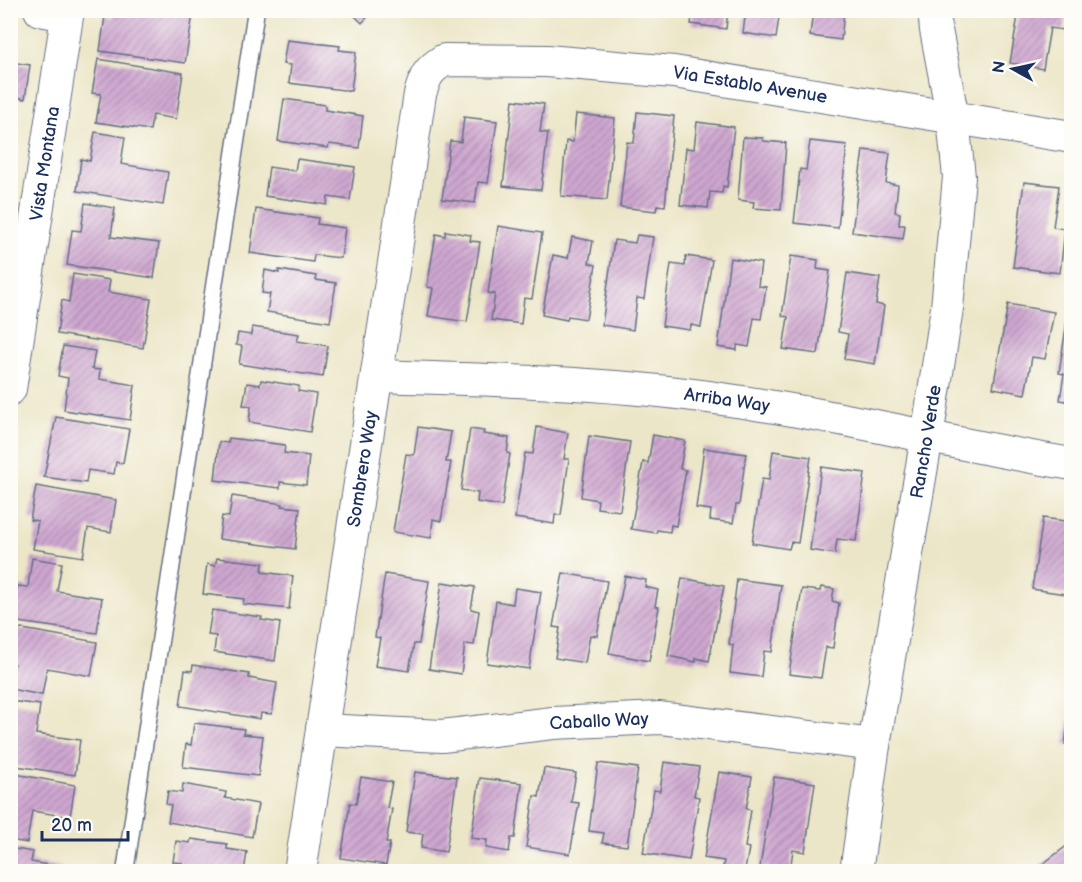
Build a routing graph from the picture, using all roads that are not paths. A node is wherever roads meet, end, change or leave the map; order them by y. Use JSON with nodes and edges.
{"nodes":[{"id":1,"x":256,"y":10,"type":"edge"},
{"id":2,"x":934,"y":10,"type":"edge"},
{"id":3,"x":58,"y":12,"type":"edge"},
{"id":4,"x":431,"y":69,"type":"joint"},
{"id":5,"x":953,"y":119,"type":"junction"},
{"id":6,"x":1071,"y":137,"type":"edge"},
{"id":7,"x":377,"y":376,"type":"junction"},
{"id":8,"x":10,"y":389,"type":"edge"},
{"id":9,"x":927,"y":437,"type":"junction"},
{"id":10,"x":1071,"y":464,"type":"edge"},
{"id":11,"x":322,"y":730,"type":"junction"},
{"id":12,"x":874,"y":745,"type":"junction"},
{"id":13,"x":125,"y":872,"type":"edge"},
{"id":14,"x":300,"y":872,"type":"edge"},
{"id":15,"x":856,"y":872,"type":"edge"}],
"edges":[{"from":1,"to":13,"type":"lane"},
{"from":2,"to":5,"type":"street","name":"Rancho Verde"},
{"from":3,"to":8,"type":"street","name":"Vista Montana"},
{"from":4,"to":5,"type":"street","name":"Via Establo Avenue"},
{"from":4,"to":7,"type":"street","name":"Sombrero Way"},
{"from":5,"to":6,"type":"street","name":"Via Establo Avenue"},
{"from":5,"to":9,"type":"street","name":"Rancho Verde"},
{"from":7,"to":9,"type":"street","name":"Arriba Way"},
{"from":7,"to":11,"type":"street","name":"Sombrero Way"},
{"from":9,"to":10,"type":"street","name":"Arriba Way"},
{"from":9,"to":12,"type":"street","name":"Rancho Verde"},
{"from":11,"to":12,"type":"street","name":"Caballo Way"},
{"from":11,"to":14,"type":"street","name":"Sombrero Way"},
{"from":12,"to":15,"type":"street","name":"Rancho Verde"}]}
